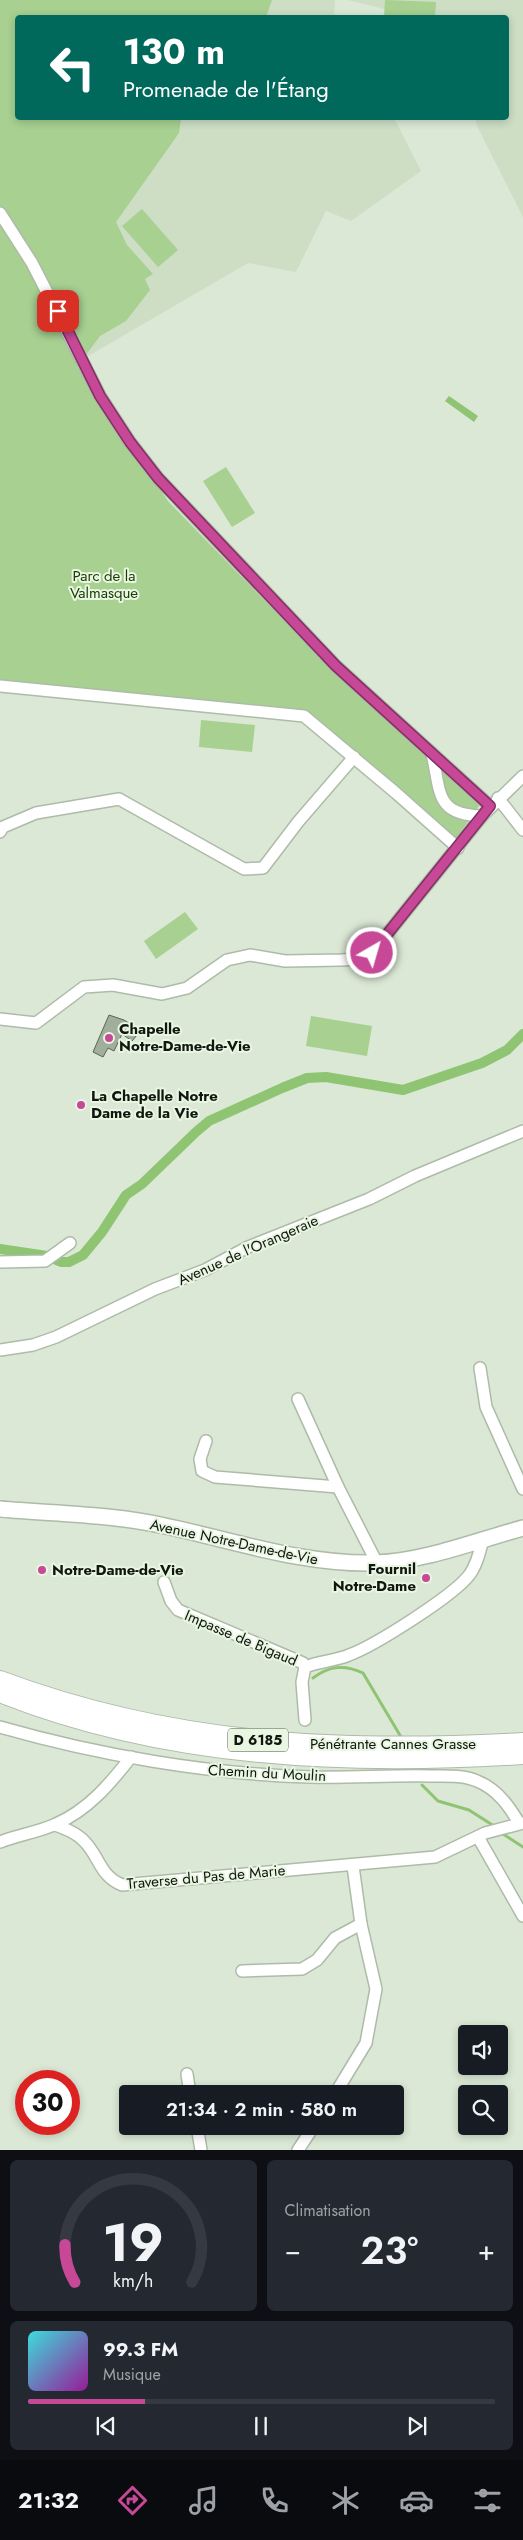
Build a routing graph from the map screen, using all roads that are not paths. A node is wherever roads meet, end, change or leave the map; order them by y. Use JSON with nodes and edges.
{"nodes":[{"id":1,"x":0,"y":213,"type":"edge"},
{"id":2,"x":0,"y":686,"type":"edge"},
{"id":3,"x":432,"y":754,"type":"junction"},
{"id":4,"x":354,"y":757,"type":"junction"},
{"id":5,"x":523,"y":776,"type":"edge"},
{"id":6,"x":494,"y":802,"type":"junction"},
{"id":7,"x":482,"y":816,"type":"junction"},
{"id":8,"x":523,"y":830,"type":"edge"},
{"id":9,"x":0,"y":832,"type":"edge"},
{"id":10,"x":458,"y":848,"type":"junction"},
{"id":11,"x":0,"y":1019,"type":"edge"},
{"id":12,"x":523,"y":1131,"type":"edge"},
{"id":13,"x":70,"y":1243,"type":"dead end"},
{"id":14,"x":0,"y":1262,"type":"edge"},
{"id":15,"x":0,"y":1350,"type":"edge"},
{"id":16,"x":480,"y":1368,"type":"dead end"},
{"id":17,"x":298,"y":1399,"type":"dead end"},
{"id":18,"x":206,"y":1441,"type":"dead end"},
{"id":19,"x":338,"y":1487,"type":"junction"},
{"id":20,"x":523,"y":1489,"type":"edge"},
{"id":21,"x":0,"y":1510,"type":"edge"},
{"id":22,"x":523,"y":1528,"type":"edge"},
{"id":23,"x":483,"y":1539,"type":"junction"},
{"id":24,"x":378,"y":1563,"type":"junction"},
{"id":25,"x":164,"y":1582,"type":"dead end"},
{"id":26,"x":305,"y":1667,"type":"junction"},
{"id":27,"x":0,"y":1680,"type":"edge"},
{"id":28,"x":0,"y":1693,"type":"edge"},
{"id":29,"x":305,"y":1720,"type":"dead end"},
{"id":30,"x":0,"y":1727,"type":"edge"},
{"id":31,"x":523,"y":1742,"type":"edge"},
{"id":32,"x":523,"y":1755,"type":"edge"},
{"id":33,"x":131,"y":1757,"type":"junction"},
{"id":34,"x":521,"y":1823,"type":"edge"},
{"id":35,"x":55,"y":1825,"type":"junction"},
{"id":36,"x":478,"y":1837,"type":"junction"},
{"id":37,"x":0,"y":1842,"type":"edge"},
{"id":38,"x":353,"y":1866,"type":"junction"},
{"id":39,"x":523,"y":1916,"type":"edge"},
{"id":40,"x":361,"y":1924,"type":"junction"},
{"id":41,"x":242,"y":1971,"type":"dead end"},
{"id":42,"x":187,"y":2074,"type":"dead end"},
{"id":43,"x":189,"y":2085,"type":"edge"},
{"id":44,"x":340,"y":2085,"type":"edge"},
{"id":45,"x":198,"y":2135,"type":"edge"},
{"id":46,"x":308,"y":2135,"type":"edge"},
{"id":47,"x":201,"y":2150,"type":"edge"},
{"id":48,"x":298,"y":2150,"type":"edge"}],
"edges":[{"from":1,"to":3,"type":"street"},
{"from":2,"to":4,"type":"street"},
{"from":3,"to":6,"type":"street"},
{"from":3,"to":7,"type":"street"},
{"from":4,"to":9,"type":"street"},
{"from":4,"to":10,"type":"street"},
{"from":5,"to":6,"type":"street"},
{"from":6,"to":7,"type":"street"},
{"from":6,"to":8,"type":"street"},
{"from":7,"to":10,"type":"street"},
{"from":10,"to":11,"type":"street"},
{"from":12,"to":15,"type":"street","name":"Avenue de l'Orangeraie"},
{"from":13,"to":14,"type":"street"},
{"from":16,"to":20,"type":"street"},
{"from":17,"to":19,"type":"street"},
{"from":18,"to":19,"type":"street"},
{"from":19,"to":24,"type":"street"},
{"from":21,"to":24,"type":"main road","name":"Avenue Notre-Dame-de-Vie"},
{"from":22,"to":23,"type":"main road","name":"Avenue Notre-Dame-de-Vie"},
{"from":23,"to":24,"type":"main road","name":"Avenue Notre-Dame-de-Vie"},
{"from":23,"to":26,"type":"street","name":"Impasse de Bigaud"},
{"from":25,"to":26,"type":"street","name":"Impasse de Bigaud"},
{"from":26,"to":29,"type":"street","name":"Impasse de Bigaud"},
{"from":27,"to":31,"type":"highway","name":"Pénétrante Cannes Grasse","number":"D 6185"},
{"from":28,"to":32,"type":"highway","name":"Pénétrante Cannes Grasse","number":"D 6185"},
{"from":30,"to":33,"type":"street","name":"Chemin du Moulin"},
{"from":33,"to":34,"type":"street","name":"Chemin du Moulin"},
{"from":33,"to":35,"type":"street"},
{"from":34,"to":36,"type":"street","name":"Traverse du Pas de Marie"},
{"from":35,"to":37,"type":"street"},
{"from":35,"to":38,"type":"street","name":"Traverse du Pas de Marie"},
{"from":36,"to":38,"type":"street","name":"Traverse du Pas de Marie"},
{"from":36,"to":39,"type":"street"},
{"from":38,"to":40,"type":"street"},
{"from":40,"to":41,"type":"street"},
{"from":40,"to":44,"type":"street"},
{"from":42,"to":43,"type":"street"},
{"from":45,"to":47,"type":"street"},
{"from":46,"to":48,"type":"street"}]}
